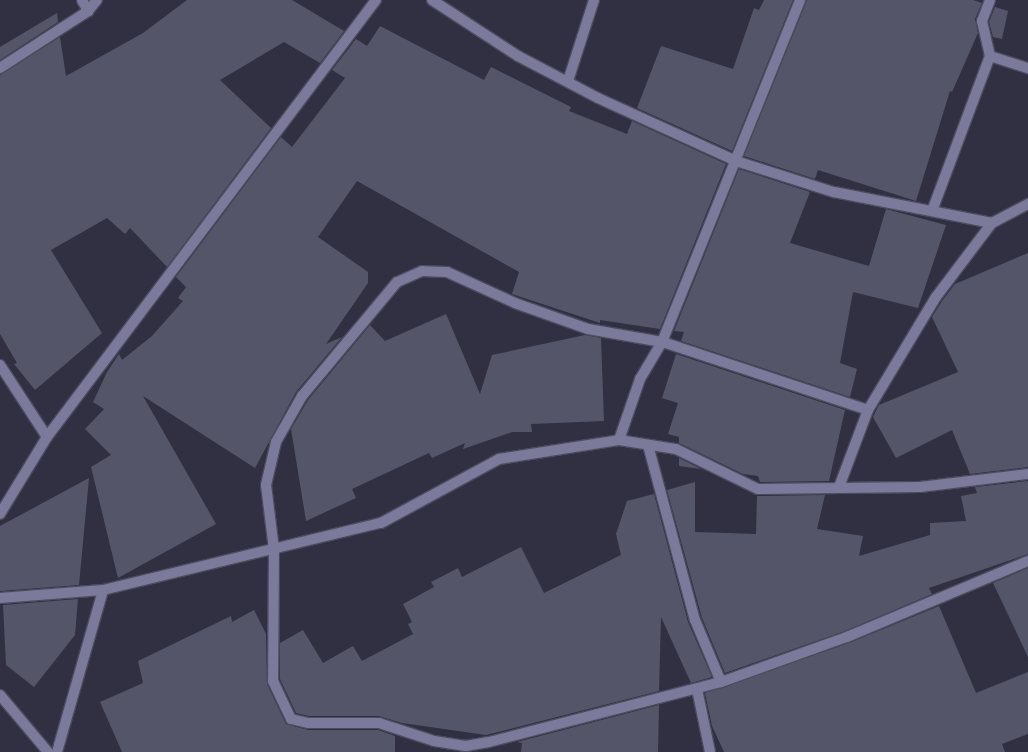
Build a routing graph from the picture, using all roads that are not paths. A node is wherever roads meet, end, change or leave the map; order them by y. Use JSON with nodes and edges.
{"nodes":[{"id":1,"x":82,"y":0,"type":"edge"},
{"id":2,"x":97,"y":0,"type":"edge"},
{"id":3,"x":376,"y":0,"type":"edge"},
{"id":4,"x":432,"y":0,"type":"edge"},
{"id":5,"x":594,"y":0,"type":"edge"},
{"id":6,"x":800,"y":0,"type":"edge"},
{"id":7,"x":990,"y":0,"type":"edge"},
{"id":8,"x":88,"y":11,"type":"junction"},
{"id":9,"x":990,"y":56,"type":"junction"},
{"id":10,"x":0,"y":68,"type":"edge"},
{"id":11,"x":1028,"y":68,"type":"edge"},
{"id":12,"x":568,"y":81,"type":"junction"},
{"id":13,"x":736,"y":161,"type":"junction"},
{"id":14,"x":1028,"y":204,"type":"edge"},
{"id":15,"x":932,"y":211,"type":"junction"},
{"id":16,"x":992,"y":223,"type":"junction"},
{"id":17,"x":662,"y":342,"type":"junction"},
{"id":18,"x":0,"y":365,"type":"edge"},
{"id":19,"x":868,"y":410,"type":"junction"},
{"id":20,"x":47,"y":437,"type":"junction"},
{"id":21,"x":619,"y":440,"type":"junction"},
{"id":22,"x":648,"y":445,"type":"junction"},
{"id":23,"x":1028,"y":474,"type":"edge"},
{"id":24,"x":839,"y":487,"type":"junction"},
{"id":25,"x":0,"y":514,"type":"edge"},
{"id":26,"x":274,"y":549,"type":"junction"},
{"id":27,"x":1028,"y":561,"type":"edge"},
{"id":28,"x":103,"y":590,"type":"junction"},
{"id":29,"x":0,"y":598,"type":"edge"},
{"id":30,"x":721,"y":682,"type":"junction"},
{"id":31,"x":697,"y":689,"type":"junction"},
{"id":32,"x":0,"y":695,"type":"edge"},
{"id":33,"x":48,"y":752,"type":"edge"},
{"id":34,"x":57,"y":752,"type":"edge"},
{"id":35,"x":710,"y":752,"type":"edge"}],
"edges":[{"from":1,"to":8,"type":"street"},
{"from":2,"to":8,"type":"street"},
{"from":3,"to":20,"type":"street"},
{"from":4,"to":12,"type":"street"},
{"from":5,"to":12,"type":"street"},
{"from":6,"to":13,"type":"street"},
{"from":7,"to":9,"type":"street"},
{"from":8,"to":10,"type":"street"},
{"from":9,"to":11,"type":"street"},
{"from":9,"to":15,"type":"street"},
{"from":12,"to":13,"type":"street"},
{"from":13,"to":15,"type":"street"},
{"from":13,"to":17,"type":"street"},
{"from":14,"to":16,"type":"street"},
{"from":15,"to":16,"type":"street"},
{"from":16,"to":19,"type":"street"},
{"from":17,"to":19,"type":"street"},
{"from":17,"to":21,"type":"street"},
{"from":17,"to":26,"type":"street"},
{"from":18,"to":20,"type":"street"},
{"from":19,"to":24,"type":"street"},
{"from":20,"to":25,"type":"street"},
{"from":21,"to":22,"type":"street"},
{"from":21,"to":26,"type":"street"},
{"from":22,"to":24,"type":"street"},
{"from":22,"to":30,"type":"street"},
{"from":23,"to":24,"type":"street"},
{"from":26,"to":28,"type":"street"},
{"from":26,"to":31,"type":"street"},
{"from":27,"to":30,"type":"street"},
{"from":28,"to":29,"type":"street"},
{"from":28,"to":34,"type":"street"},
{"from":30,"to":31,"type":"street"},
{"from":31,"to":35,"type":"street"},
{"from":32,"to":33,"type":"street"}]}
